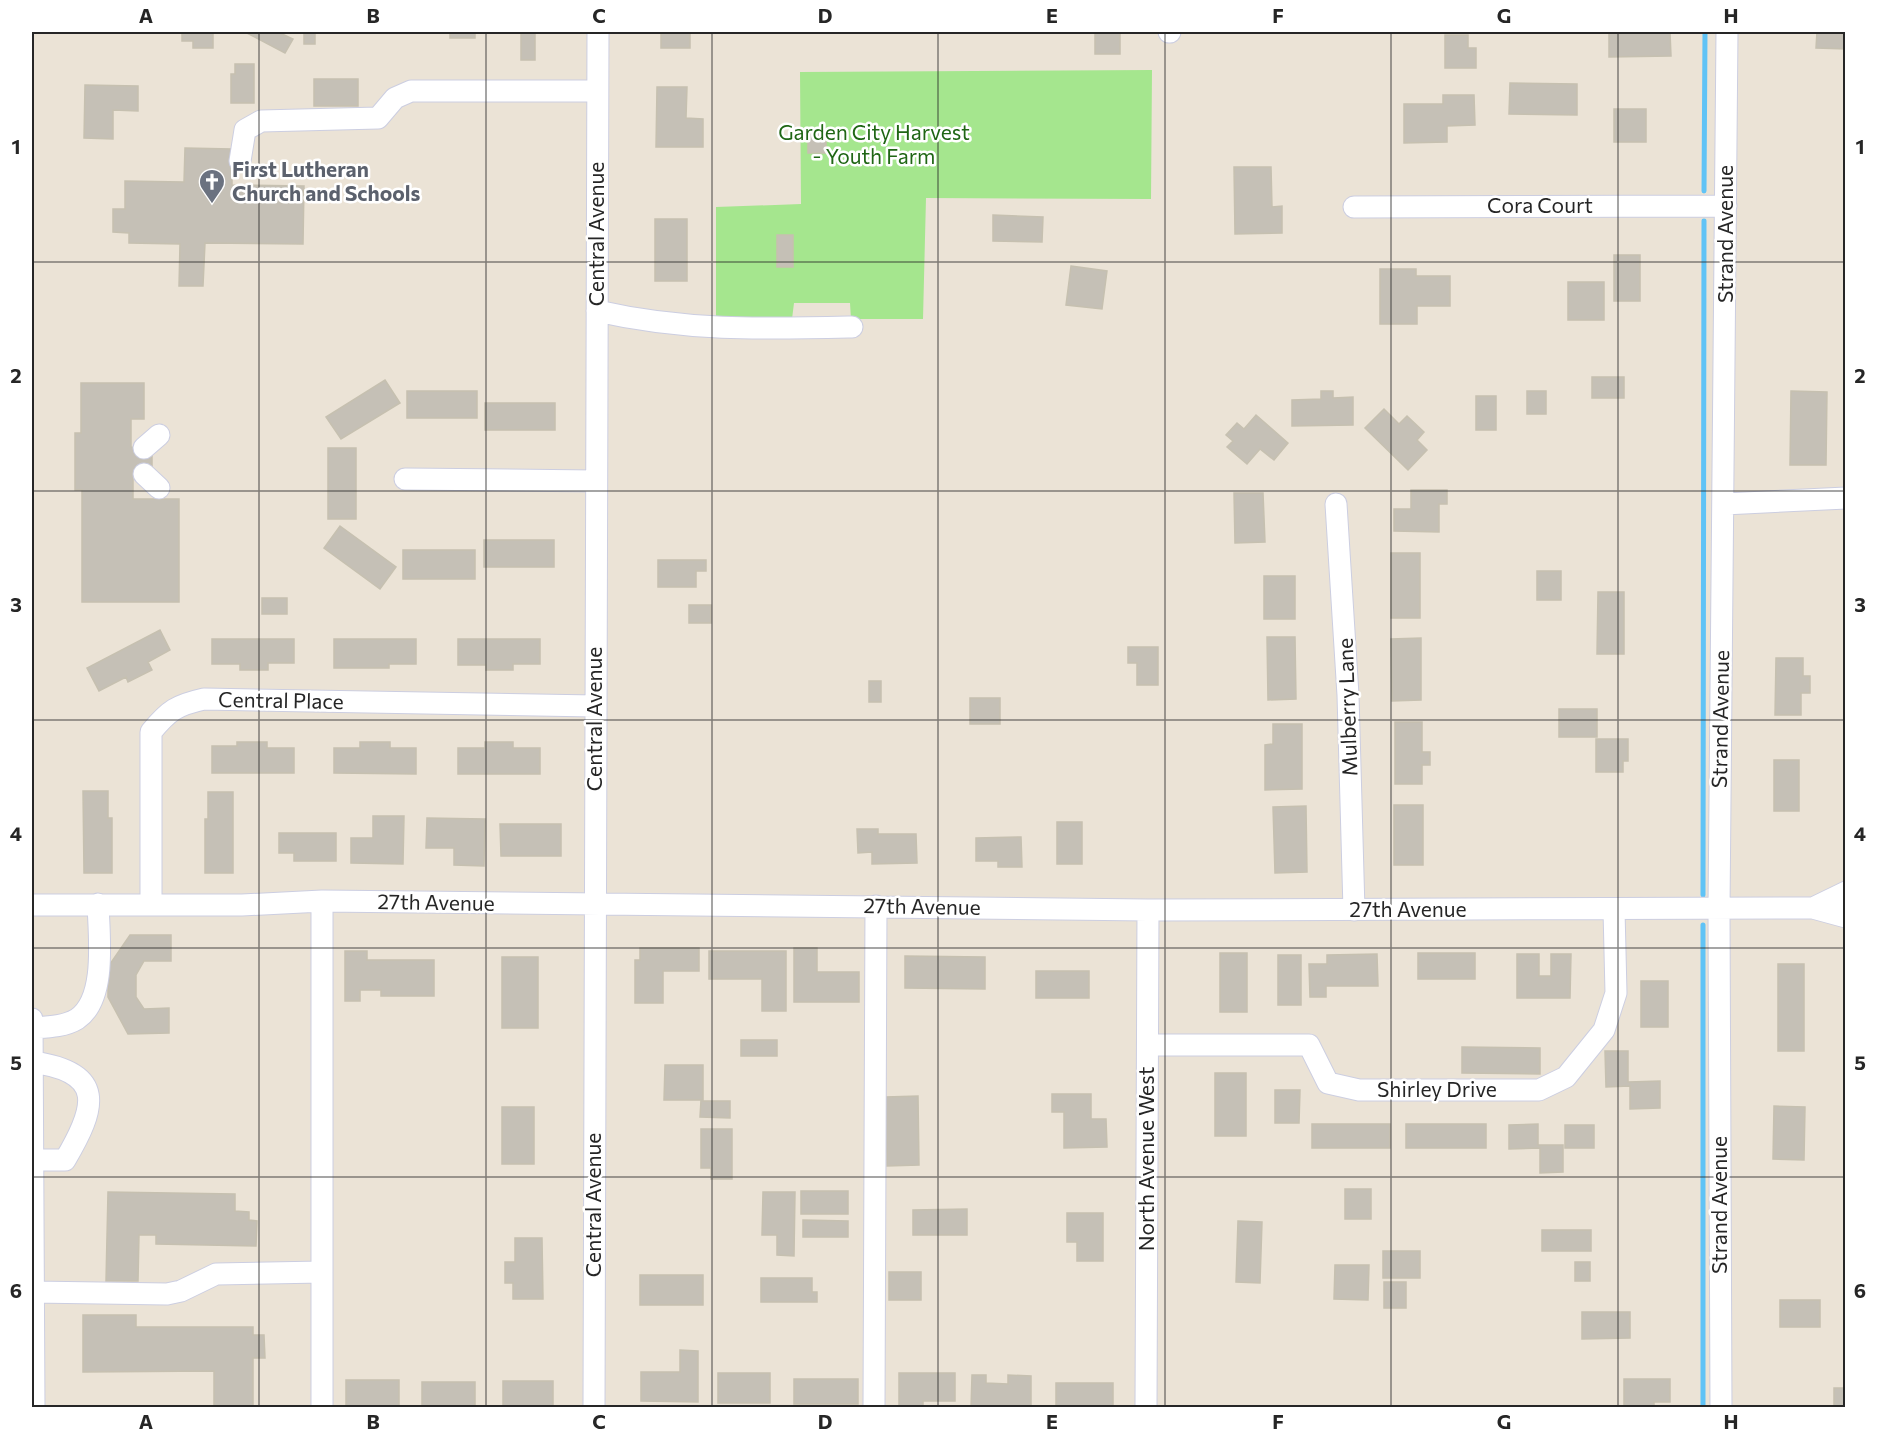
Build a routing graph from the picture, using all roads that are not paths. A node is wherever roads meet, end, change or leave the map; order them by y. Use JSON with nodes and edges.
{"nodes":[{"id":1,"x":598,"y":32,"type":"edge"},
{"id":2,"x":1727,"y":32,"type":"edge"},
{"id":3,"x":597,"y":91,"type":"junction"},
{"id":4,"x":240,"y":161,"type":"dead end"},
{"id":5,"x":1726,"y":206,"type":"junction"},
{"id":6,"x":1354,"y":207,"type":"dead end"},
{"id":7,"x":597,"y":311,"type":"junction"},
{"id":8,"x":852,"y":327,"type":"dead end"},
{"id":9,"x":405,"y":479,"type":"dead end"},
{"id":10,"x":596,"y":482,"type":"junction"},
{"id":11,"x":1845,"y":498,"type":"edge"},
{"id":12,"x":1336,"y":504,"type":"dead end"},
{"id":13,"x":1724,"y":504,"type":"junction"},
{"id":14,"x":595,"y":706,"type":"junction"},
{"id":15,"x":1845,"y":892,"type":"edge"},
{"id":16,"x":321,"y":901,"type":"junction"},
{"id":17,"x":99,"y":904,"type":"junction"},
{"id":18,"x":151,"y":904,"type":"junction"},
{"id":19,"x":32,"y":905,"type":"edge"},
{"id":20,"x":594,"y":905,"type":"junction"},
{"id":21,"x":876,"y":906,"type":"junction"},
{"id":22,"x":1813,"y":908,"type":"junction"},
{"id":23,"x":1148,"y":910,"type":"junction"},
{"id":24,"x":1354,"y":910,"type":"junction"},
{"id":25,"x":1614,"y":910,"type":"junction"},
{"id":26,"x":1719,"y":910,"type":"junction"},
{"id":27,"x":1845,"y":917,"type":"edge"},
{"id":28,"x":32,"y":1019,"type":"edge"},
{"id":29,"x":32,"y":1028,"type":"edge"},
{"id":30,"x":1148,"y":1045,"type":"junction"},
{"id":31,"x":32,"y":1062,"type":"edge"},
{"id":32,"x":32,"y":1127,"type":"edge"},
{"id":33,"x":32,"y":1160,"type":"edge"},
{"id":34,"x":322,"y":1272,"type":"junction"},
{"id":35,"x":33,"y":1292,"type":"junction"},
{"id":36,"x":34,"y":1407,"type":"edge"},
{"id":37,"x":322,"y":1407,"type":"edge"},
{"id":38,"x":594,"y":1407,"type":"edge"},
{"id":39,"x":874,"y":1407,"type":"edge"},
{"id":40,"x":1146,"y":1407,"type":"edge"},
{"id":41,"x":1720,"y":1407,"type":"edge"}],
"edges":[{"from":1,"to":3,"type":"street","name":"Central Avenue"},
{"from":2,"to":5,"type":"street","name":"Strand Avenue"},
{"from":3,"to":4,"type":"street"},
{"from":3,"to":7,"type":"street","name":"Central Avenue"},
{"from":5,"to":6,"type":"street","name":"Cora Court"},
{"from":5,"to":13,"type":"street","name":"Strand Avenue"},
{"from":7,"to":8,"type":"street"},
{"from":7,"to":10,"type":"street","name":"Central Avenue"},
{"from":9,"to":10,"type":"street"},
{"from":10,"to":14,"type":"street","name":"Central Avenue"},
{"from":11,"to":13,"type":"street"},
{"from":12,"to":24,"type":"street","name":"Mulberry Lane"},
{"from":13,"to":26,"type":"street","name":"Strand Avenue"},
{"from":14,"to":18,"type":"street","name":"Central Place"},
{"from":14,"to":20,"type":"street","name":"Central Avenue"},
{"from":15,"to":22,"type":"street","name":"27th Avenue"},
{"from":16,"to":18,"type":"street","name":"27th Avenue"},
{"from":16,"to":20,"type":"street","name":"27th Avenue"},
{"from":16,"to":34,"type":"street"},
{"from":17,"to":18,"type":"street","name":"27th Avenue"},
{"from":17,"to":19,"type":"street","name":"27th Avenue"},
{"from":17,"to":29,"type":"street"},
{"from":20,"to":21,"type":"street","name":"27th Avenue"},
{"from":20,"to":38,"type":"street","name":"Central Avenue"},
{"from":21,"to":23,"type":"street","name":"27th Avenue"},
{"from":21,"to":39,"type":"street"},
{"from":22,"to":26,"type":"street","name":"27th Avenue"},
{"from":22,"to":27,"type":"street","name":"27th Avenue"},
{"from":23,"to":24,"type":"street","name":"27th Avenue"},
{"from":23,"to":30,"type":"street","name":"North Avenue West"},
{"from":24,"to":25,"type":"street","name":"27th Avenue"},
{"from":25,"to":26,"type":"street","name":"27th Avenue"},
{"from":25,"to":30,"type":"street","name":"Shirley Drive"},
{"from":26,"to":41,"type":"street","name":"Strand Avenue"},
{"from":28,"to":29,"type":"street"},
{"from":29,"to":31,"type":"street"},
{"from":30,"to":40,"type":"street","name":"North Avenue West"},
{"from":31,"to":32,"type":"street"},
{"from":31,"to":33,"type":"street"},
{"from":32,"to":33,"type":"street"},
{"from":33,"to":35,"type":"street"},
{"from":34,"to":35,"type":"street"},
{"from":34,"to":37,"type":"street"},
{"from":35,"to":36,"type":"street"}]}
